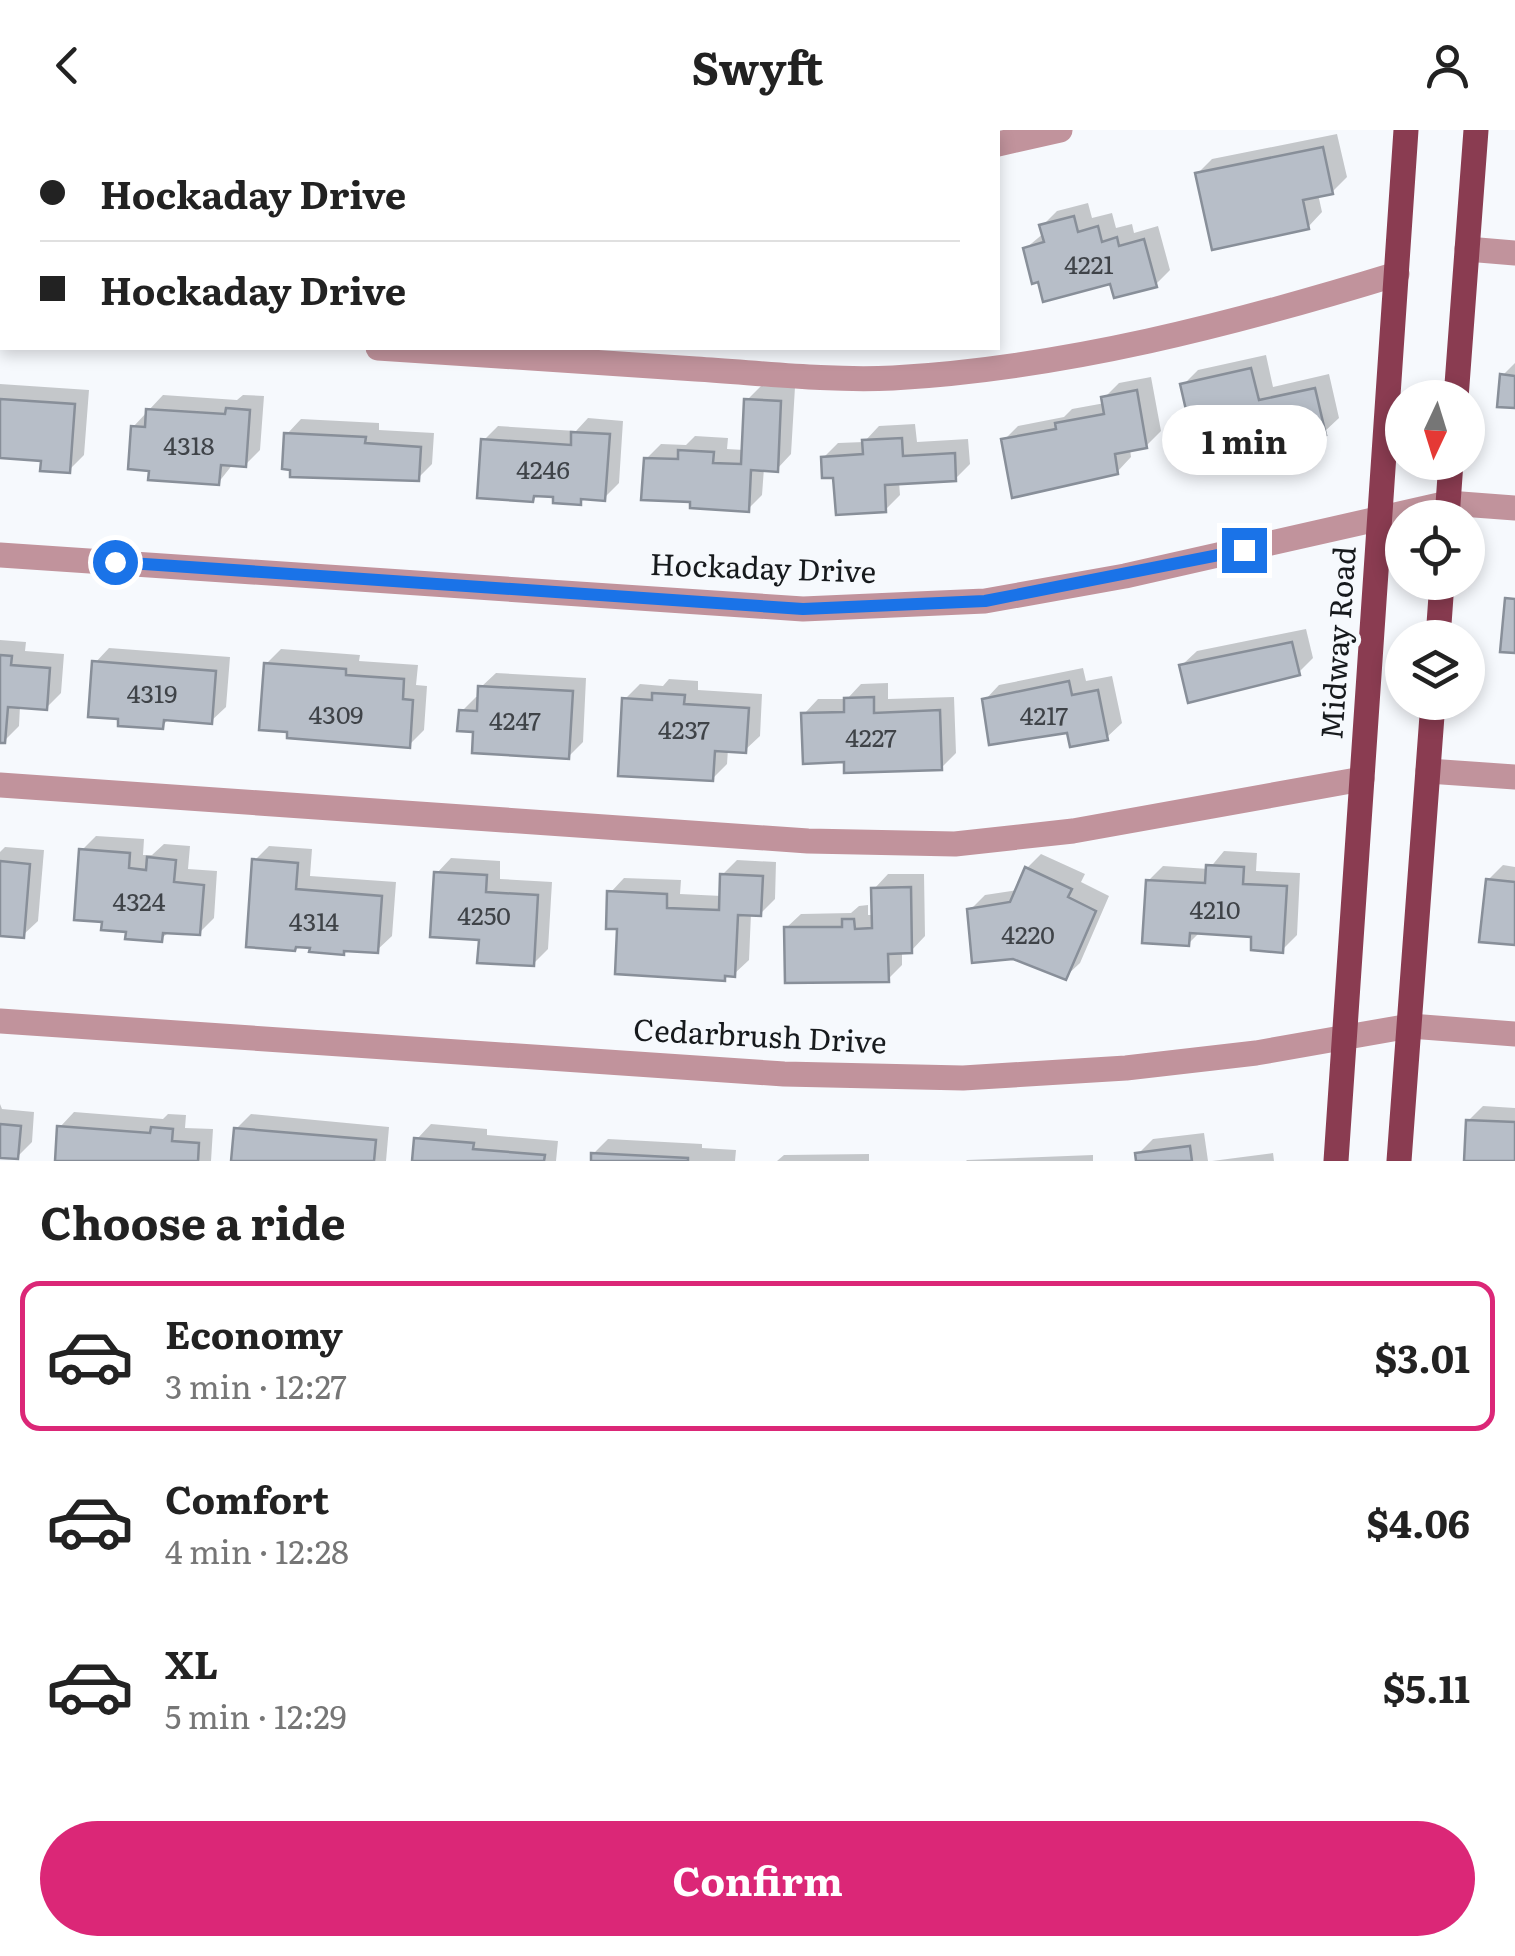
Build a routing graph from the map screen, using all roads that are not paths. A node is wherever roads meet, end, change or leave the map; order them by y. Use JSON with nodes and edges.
{"nodes":[{"id":1,"x":1060,"y":130,"type":"edge"},
{"id":2,"x":1406,"y":130,"type":"edge"},
{"id":3,"x":1476,"y":130,"type":"edge"},
{"id":4,"x":1000,"y":144,"type":"edge"},
{"id":5,"x":1467,"y":250,"type":"junction"},
{"id":6,"x":1515,"y":253,"type":"edge"},
{"id":7,"x":1398,"y":274,"type":"junction"},
{"id":8,"x":408,"y":350,"type":"edge"},
{"id":9,"x":1457,"y":380,"type":"edge"},
{"id":10,"x":1515,"y":508,"type":"edge"},
{"id":11,"x":1485,"y":509,"type":"edge"},
{"id":12,"x":1385,"y":519,"type":"edge"},
{"id":13,"x":1381,"y":520,"type":"junction"},
{"id":14,"x":0,"y":555,"type":"edge"},
{"id":15,"x":1432,"y":720,"type":"edge"},
{"id":16,"x":1428,"y":772,"type":"junction"},
{"id":17,"x":1515,"y":777,"type":"edge"},
{"id":18,"x":1362,"y":780,"type":"junction"},
{"id":19,"x":0,"y":786,"type":"edge"},
{"id":20,"x":0,"y":1021,"type":"edge"},
{"id":21,"x":1410,"y":1026,"type":"junction"},
{"id":22,"x":1515,"y":1034,"type":"edge"},
{"id":23,"x":1345,"y":1038,"type":"junction"},
{"id":24,"x":1336,"y":1161,"type":"edge"},
{"id":25,"x":1398,"y":1161,"type":"edge"}],
"edges":[{"from":1,"to":4,"type":"street"},
{"from":2,"to":7,"type":"main road","name":"Midway Road"},
{"from":3,"to":5,"type":"main road"},
{"from":5,"to":6,"type":"street"},
{"from":5,"to":9,"type":"main road"},
{"from":7,"to":8,"type":"street"},
{"from":7,"to":13,"type":"main road","name":"Midway Road"},
{"from":10,"to":11,"type":"street","name":"Hockaday Drive"},
{"from":12,"to":13,"type":"street","name":"Hockaday Drive"},
{"from":13,"to":14,"type":"street","name":"Hockaday Drive"},
{"from":13,"to":18,"type":"main road","name":"Midway Road"},
{"from":15,"to":16,"type":"main road"},
{"from":16,"to":17,"type":"street"},
{"from":16,"to":21,"type":"main road"},
{"from":18,"to":19,"type":"street"},
{"from":18,"to":23,"type":"main road","name":"Midway Road"},
{"from":20,"to":23,"type":"street","name":"Cedarbrush Drive"},
{"from":21,"to":22,"type":"street","name":"Cedarbrush Drive"},
{"from":21,"to":23,"type":"street","name":"Cedarbrush Drive"},
{"from":21,"to":25,"type":"main road"},
{"from":23,"to":24,"type":"main road","name":"Midway Road"}]}
